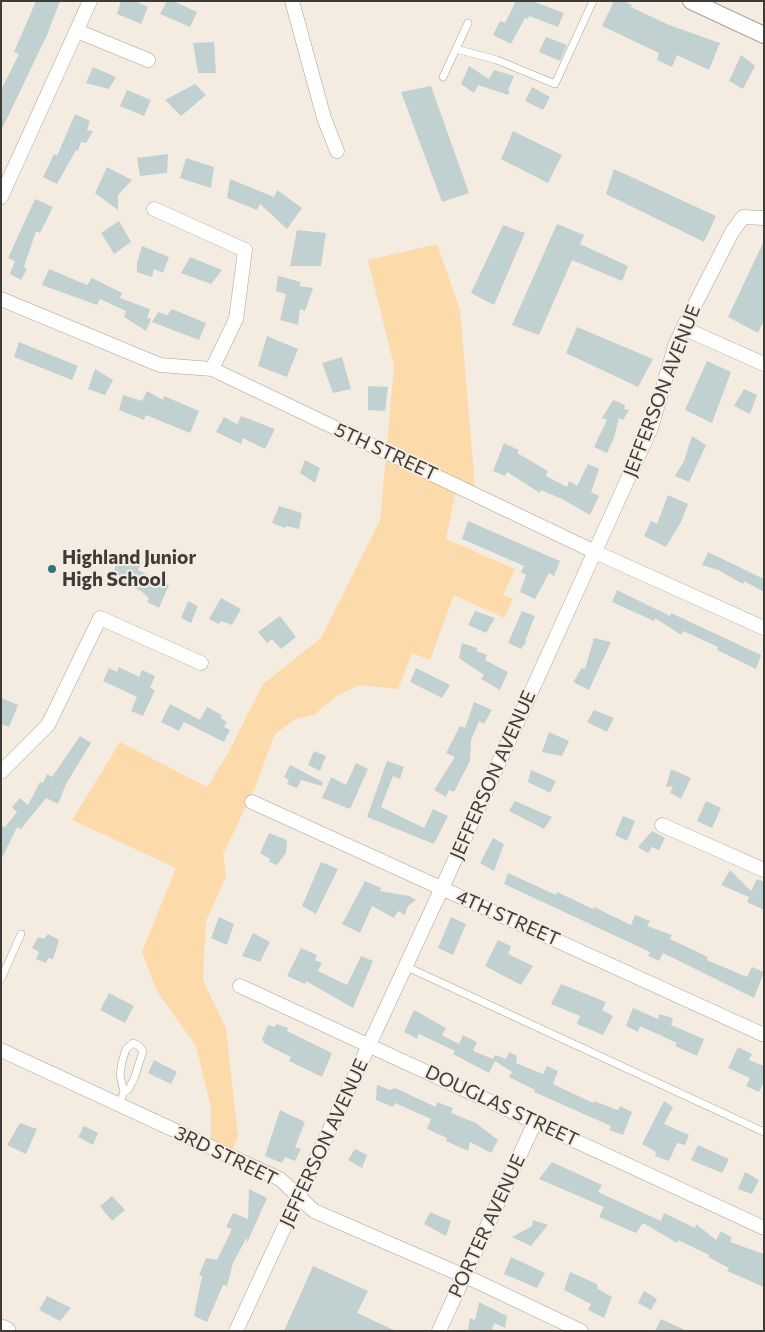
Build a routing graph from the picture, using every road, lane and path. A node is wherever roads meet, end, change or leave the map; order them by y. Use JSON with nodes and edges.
{"nodes":[{"id":1,"x":90,"y":1,"type":"edge"},
{"id":2,"x":292,"y":1,"type":"edge"},
{"id":3,"x":593,"y":1,"type":"edge"},
{"id":4,"x":691,"y":1,"type":"edge"},
{"id":5,"x":468,"y":23,"type":"dead end"},
{"id":6,"x":77,"y":31,"type":"junction"},
{"id":7,"x":764,"y":35,"type":"edge"},
{"id":8,"x":456,"y":49,"type":"junction"},
{"id":9,"x":148,"y":60,"type":"dead end"},
{"id":10,"x":443,"y":77,"type":"dead end"},
{"id":11,"x":337,"y":151,"type":"dead end"},
{"id":12,"x":1,"y":197,"type":"edge"},
{"id":13,"x":154,"y":209,"type":"dead end"},
{"id":14,"x":764,"y":218,"type":"edge"},
{"id":15,"x":1,"y":299,"type":"edge"},
{"id":16,"x":683,"y":328,"type":"junction"},
{"id":17,"x":764,"y":364,"type":"edge"},
{"id":18,"x":212,"y":370,"type":"junction"},
{"id":19,"x":595,"y":552,"type":"junction"},
{"id":20,"x":764,"y":628,"type":"edge"},
{"id":21,"x":200,"y":663,"type":"dead end"},
{"id":22,"x":1,"y":772,"type":"edge"},
{"id":23,"x":252,"y":802,"type":"dead end"},
{"id":24,"x":662,"y":825,"type":"dead end"},
{"id":25,"x":764,"y":870,"type":"edge"},
{"id":26,"x":442,"y":888,"type":"junction"},
{"id":27,"x":21,"y":934,"type":"dead end"},
{"id":28,"x":405,"y":966,"type":"junction"},
{"id":29,"x":1,"y":979,"type":"edge"},
{"id":30,"x":240,"y":986,"type":"dead end"},
{"id":31,"x":764,"y":1035,"type":"edge"},
{"id":32,"x":370,"y":1044,"type":"junction"},
{"id":33,"x":1,"y":1050,"type":"edge"},
{"id":34,"x":121,"y":1099,"type":"junction"},
{"id":35,"x":535,"y":1122,"type":"junction"},
{"id":36,"x":764,"y":1132,"type":"edge"},
{"id":37,"x":297,"y":1198,"type":"junction"},
{"id":38,"x":764,"y":1228,"type":"edge"},
{"id":39,"x":464,"y":1278,"type":"junction"},
{"id":40,"x":1,"y":1329,"type":"edge"},
{"id":41,"x":6,"y":1331,"type":"edge"},
{"id":42,"x":236,"y":1331,"type":"edge"},
{"id":43,"x":439,"y":1331,"type":"edge"},
{"id":44,"x":581,"y":1331,"type":"edge"}],
"edges":[{"from":1,"to":6,"type":"street"},
{"from":2,"to":11,"type":"street"},
{"from":3,"to":8,"type":"lane"},
{"from":4,"to":7,"type":"street"},
{"from":5,"to":8,"type":"lane"},
{"from":6,"to":9,"type":"street"},
{"from":6,"to":12,"type":"street"},
{"from":8,"to":10,"type":"lane"},
{"from":13,"to":18,"type":"street"},
{"from":14,"to":16,"type":"street","name":"JEFFERSON AVENUE"},
{"from":15,"to":18,"type":"street","name":"5TH STREET"},
{"from":16,"to":17,"type":"street"},
{"from":16,"to":19,"type":"street","name":"JEFFERSON AVENUE"},
{"from":18,"to":19,"type":"street","name":"5TH STREET"},
{"from":19,"to":20,"type":"street","name":"5TH STREET"},
{"from":19,"to":26,"type":"street","name":"JEFFERSON AVENUE"},
{"from":21,"to":22,"type":"street"},
{"from":23,"to":26,"type":"street","name":"4TH STREET"},
{"from":24,"to":25,"type":"street"},
{"from":26,"to":28,"type":"street","name":"JEFFERSON AVENUE"},
{"from":26,"to":31,"type":"street","name":"4TH STREET"},
{"from":27,"to":29,"type":"lane"},
{"from":28,"to":32,"type":"street","name":"JEFFERSON AVENUE"},
{"from":28,"to":36,"type":"lane"},
{"from":30,"to":32,"type":"street","name":"DOUGLAS STREET"},
{"from":32,"to":35,"type":"street","name":"DOUGLAS STREET"},
{"from":32,"to":37,"type":"street","name":"JEFFERSON AVENUE"},
{"from":33,"to":34,"type":"street","name":"3RD STREET"},
{"from":34,"to":34,"type":"lane"},
{"from":34,"to":37,"type":"street","name":"3RD STREET"},
{"from":35,"to":38,"type":"street","name":"DOUGLAS STREET"},
{"from":35,"to":39,"type":"street","name":"PORTER AVENUE"},
{"from":37,"to":39,"type":"street","name":"3RD STREET"},
{"from":37,"to":42,"type":"street","name":"JEFFERSON AVENUE"},
{"from":39,"to":43,"type":"street","name":"PORTER AVENUE"},
{"from":39,"to":44,"type":"street","name":"3RD STREET"},
{"from":40,"to":41,"type":"main road"}]}
